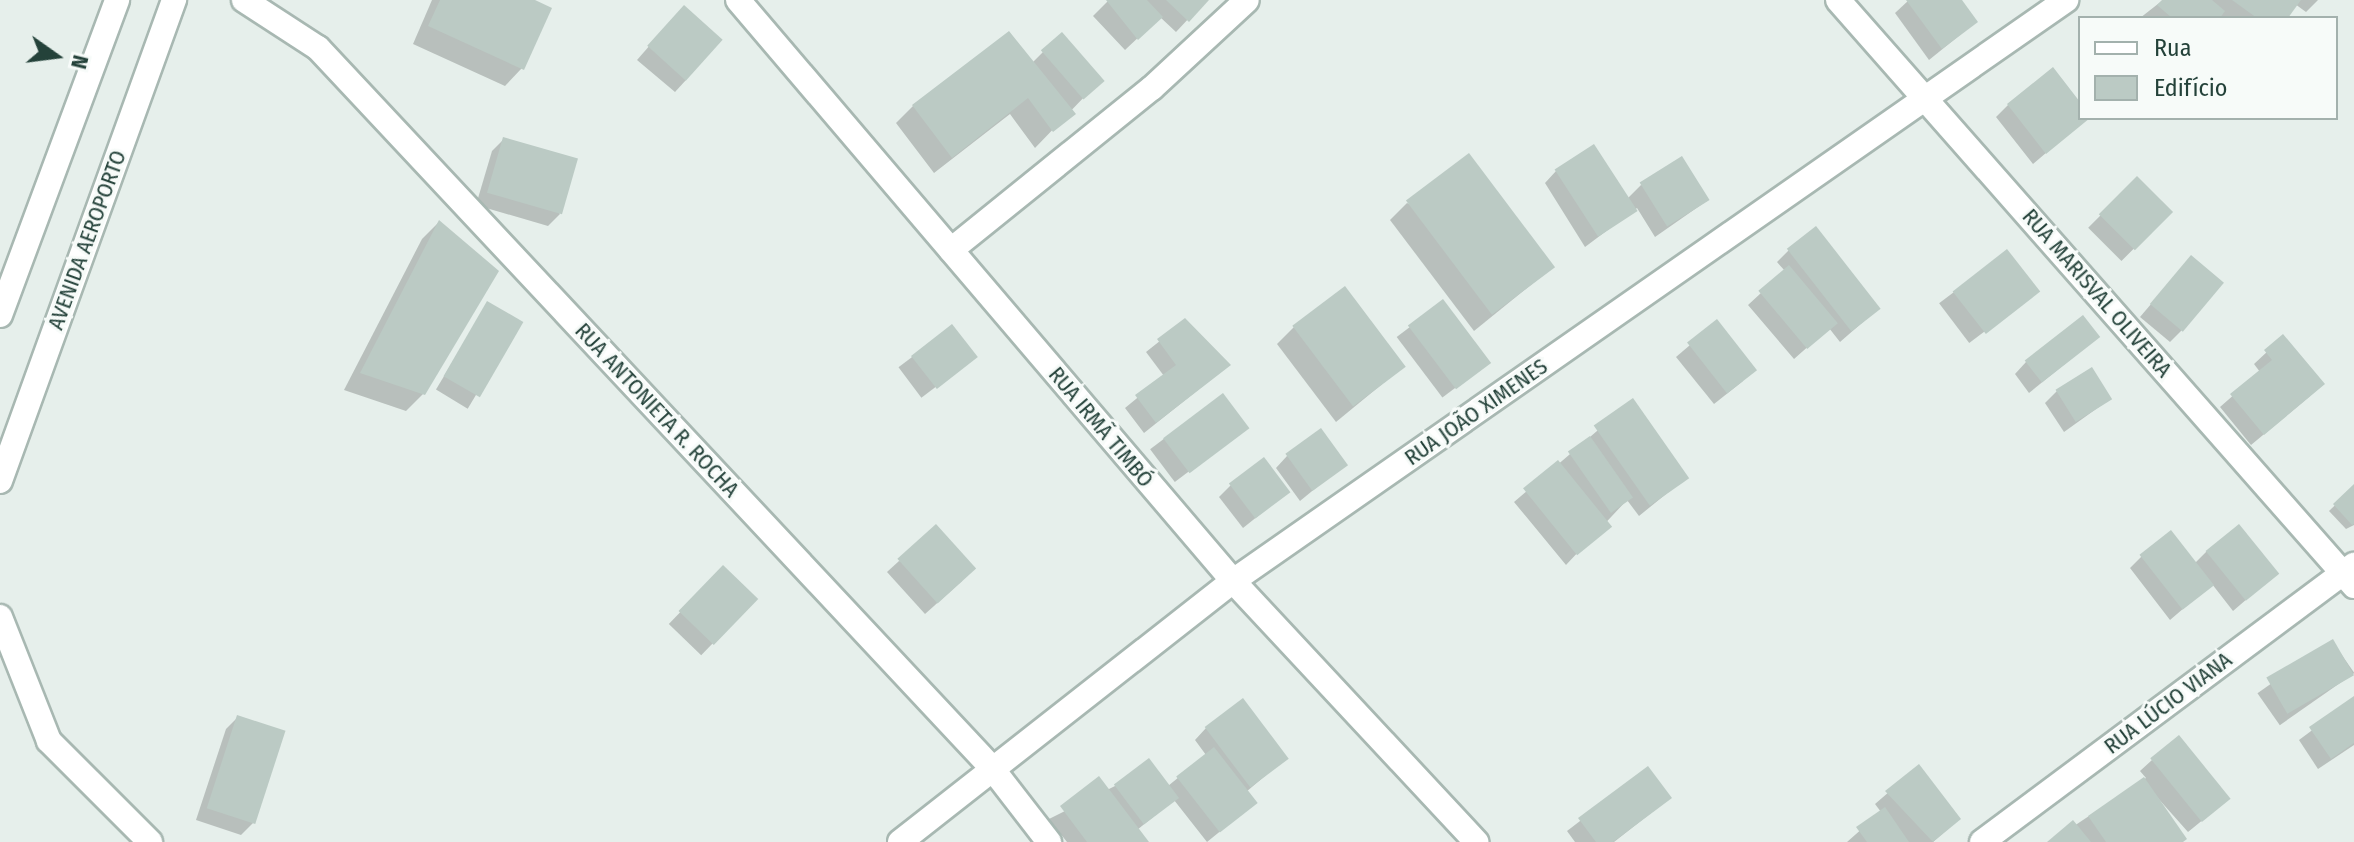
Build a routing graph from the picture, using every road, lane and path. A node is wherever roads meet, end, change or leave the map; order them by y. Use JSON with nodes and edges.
{"nodes":[{"id":1,"x":117,"y":0,"type":"edge"},
{"id":2,"x":174,"y":0,"type":"edge"},
{"id":3,"x":244,"y":0,"type":"edge"},
{"id":4,"x":738,"y":0,"type":"edge"},
{"id":5,"x":1247,"y":0,"type":"edge"},
{"id":6,"x":1838,"y":0,"type":"edge"},
{"id":7,"x":2066,"y":0,"type":"edge"},
{"id":8,"x":1926,"y":98,"type":"junction"},
{"id":9,"x":951,"y":250,"type":"junction"},
{"id":10,"x":0,"y":315,"type":"edge"},
{"id":11,"x":0,"y":481,"type":"edge"},
{"id":12,"x":2350,"y":574,"type":"edge"},
{"id":13,"x":1233,"y":581,"type":"junction"},
{"id":14,"x":0,"y":617,"type":"edge"},
{"id":15,"x":991,"y":767,"type":"junction"},
{"id":16,"x":150,"y":842,"type":"edge"},
{"id":17,"x":900,"y":842,"type":"edge"},
{"id":18,"x":1049,"y":842,"type":"edge"},
{"id":19,"x":1476,"y":842,"type":"edge"},
{"id":20,"x":1982,"y":842,"type":"edge"}],
"edges":[{"from":1,"to":10,"type":"street"},
{"from":2,"to":11,"type":"street","name":"AVENIDA AEROPORTO"},
{"from":3,"to":15,"type":"street","name":"RUA ANTONIETA R. ROCHA"},
{"from":4,"to":9,"type":"street","name":"RUA IRMÃ TIMBÓ"},
{"from":5,"to":9,"type":"street"},
{"from":6,"to":8,"type":"street","name":"RUA MARISVAL OLIVEIRA"},
{"from":7,"to":8,"type":"street","name":"RUA JOÃO XIMENES"},
{"from":8,"to":12,"type":"street","name":"RUA MARISVAL OLIVEIRA"},
{"from":8,"to":13,"type":"street","name":"RUA JOÃO XIMENES"},
{"from":9,"to":13,"type":"street","name":"RUA IRMÃ TIMBÓ"},
{"from":12,"to":20,"type":"street","name":"RUA LÚCIO VIANA"},
{"from":13,"to":15,"type":"street","name":"RUA JOÃO XIMENES"},
{"from":13,"to":19,"type":"street","name":"RUA IRMÃ TIMBÓ"},
{"from":14,"to":16,"type":"street"},
{"from":15,"to":17,"type":"street","name":"RUA JOÃO XIMENES"},
{"from":15,"to":18,"type":"street","name":"RUA ANTONIETA R. ROCHA"}]}
